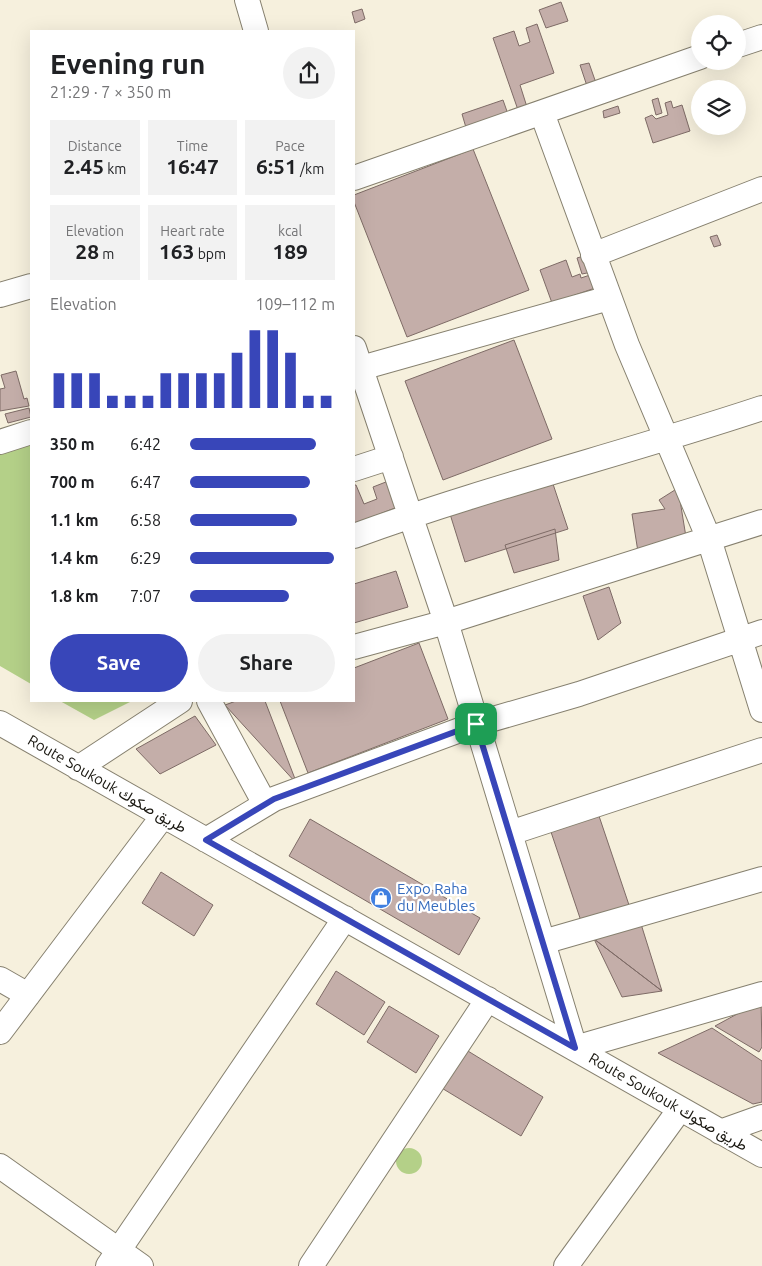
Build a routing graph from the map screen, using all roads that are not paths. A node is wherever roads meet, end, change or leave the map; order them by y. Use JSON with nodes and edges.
{"nodes":[{"id":1,"x":247,"y":0,"type":"edge"},
{"id":2,"x":256,"y":30,"type":"edge"},
{"id":3,"x":762,"y":37,"type":"edge"},
{"id":4,"x":746,"y":42,"type":"edge"},
{"id":5,"x":691,"y":60,"type":"edge"},
{"id":6,"x":542,"y":113,"type":"junction"},
{"id":7,"x":355,"y":178,"type":"edge"},
{"id":8,"x":762,"y":189,"type":"edge"},
{"id":9,"x":593,"y":255,"type":"junction"},
{"id":10,"x":30,"y":286,"type":"edge"},
{"id":11,"x":0,"y":295,"type":"edge"},
{"id":12,"x":610,"y":298,"type":"junction"},
{"id":13,"x":356,"y":362,"type":"edge"},
{"id":14,"x":762,"y":408,"type":"edge"},
{"id":15,"x":30,"y":432,"type":"edge"},
{"id":16,"x":665,"y":440,"type":"junction"},
{"id":17,"x":0,"y":442,"type":"edge"},
{"id":18,"x":391,"y":457,"type":"junction"},
{"id":19,"x":355,"y":469,"type":"edge"},
{"id":20,"x":411,"y":515,"type":"junction"},
{"id":21,"x":762,"y":522,"type":"edge"},
{"id":22,"x":355,"y":536,"type":"edge"},
{"id":23,"x":709,"y":539,"type":"junction"},
{"id":24,"x":446,"y":622,"type":"junction"},
{"id":25,"x":751,"y":635,"type":"edge"},
{"id":26,"x":355,"y":647,"type":"edge"},
{"id":27,"x":178,"y":702,"type":"edge"},
{"id":28,"x":210,"y":702,"type":"edge"},
{"id":29,"x":762,"y":710,"type":"edge"},
{"id":30,"x":0,"y":723,"type":"edge"},
{"id":31,"x":476,"y":724,"type":"junction"},
{"id":32,"x":762,"y":750,"type":"edge"},
{"id":33,"x":78,"y":768,"type":"junction"},
{"id":34,"x":265,"y":804,"type":"junction"},
{"id":35,"x":163,"y":816,"type":"junction"},
{"id":36,"x":510,"y":833,"type":"junction"},
{"id":37,"x":206,"y":840,"type":"junction"},
{"id":38,"x":762,"y":879,"type":"edge"},
{"id":39,"x":344,"y":918,"type":"junction"},
{"id":40,"x":543,"y":942,"type":"junction"},
{"id":41,"x":0,"y":979,"type":"edge"},
{"id":42,"x":762,"y":994,"type":"edge"},
{"id":43,"x":28,"y":995,"type":"junction"},
{"id":44,"x":488,"y":999,"type":"junction"},
{"id":45,"x":0,"y":1032,"type":"edge"},
{"id":46,"x":575,"y":1048,"type":"junction"},
{"id":47,"x":680,"y":1109,"type":"junction"},
{"id":48,"x":762,"y":1117,"type":"edge"},
{"id":49,"x":720,"y":1132,"type":"junction"},
{"id":50,"x":762,"y":1155,"type":"edge"},
{"id":51,"x":0,"y":1166,"type":"edge"},
{"id":52,"x":114,"y":1258,"type":"edge"},
{"id":53,"x":141,"y":1266,"type":"edge"},
{"id":54,"x":311,"y":1266,"type":"edge"},
{"id":55,"x":566,"y":1266,"type":"edge"}],
"edges":[{"from":1,"to":2,"type":"street"},
{"from":3,"to":4,"type":"street"},
{"from":5,"to":6,"type":"street"},
{"from":6,"to":7,"type":"street"},
{"from":6,"to":9,"type":"street"},
{"from":8,"to":9,"type":"street"},
{"from":9,"to":12,"type":"street"},
{"from":10,"to":11,"type":"street"},
{"from":12,"to":13,"type":"street"},
{"from":12,"to":16,"type":"street"},
{"from":13,"to":18,"type":"street"},
{"from":14,"to":16,"type":"street"},
{"from":15,"to":17,"type":"street"},
{"from":16,"to":20,"type":"street"},
{"from":16,"to":23,"type":"street"},
{"from":18,"to":19,"type":"street"},
{"from":18,"to":20,"type":"street"},
{"from":20,"to":22,"type":"street"},
{"from":20,"to":24,"type":"street"},
{"from":21,"to":23,"type":"street"},
{"from":23,"to":24,"type":"street"},
{"from":23,"to":25,"type":"street"},
{"from":24,"to":26,"type":"street"},
{"from":24,"to":31,"type":"street"},
{"from":25,"to":29,"type":"street"},
{"from":25,"to":31,"type":"street"},
{"from":27,"to":33,"type":"street"},
{"from":28,"to":34,"type":"street"},
{"from":30,"to":33,"type":"street","name":"Route Soukouk طريق صكوك"},
{"from":31,"to":34,"type":"street"},
{"from":31,"to":36,"type":"street"},
{"from":32,"to":36,"type":"street"},
{"from":33,"to":35,"type":"street","name":"Route Soukouk طريق صكوك"},
{"from":34,"to":37,"type":"street"},
{"from":35,"to":37,"type":"street","name":"Route Soukouk طريق صكوك"},
{"from":35,"to":43,"type":"street"},
{"from":36,"to":40,"type":"street"},
{"from":37,"to":39,"type":"street","name":"Route Soukouk طريق صكوك"},
{"from":38,"to":40,"type":"street"},
{"from":39,"to":44,"type":"street","name":"Route Soukouk طريق صكوك"},
{"from":39,"to":52,"type":"street"},
{"from":40,"to":46,"type":"street"},
{"from":41,"to":43,"type":"street"},
{"from":42,"to":46,"type":"street"},
{"from":43,"to":45,"type":"street"},
{"from":44,"to":46,"type":"street","name":"Route Soukouk طريق صكوك"},
{"from":44,"to":54,"type":"street"},
{"from":46,"to":47,"type":"street","name":"Route Soukouk طريق صكوك"},
{"from":47,"to":49,"type":"street","name":"Route Soukouk طريق صكوك"},
{"from":47,"to":55,"type":"street"},
{"from":48,"to":49,"type":"street"},
{"from":49,"to":50,"type":"street","name":"Route Soukouk طريق صكوك"},
{"from":51,"to":52,"type":"street"},
{"from":52,"to":53,"type":"street"}]}
